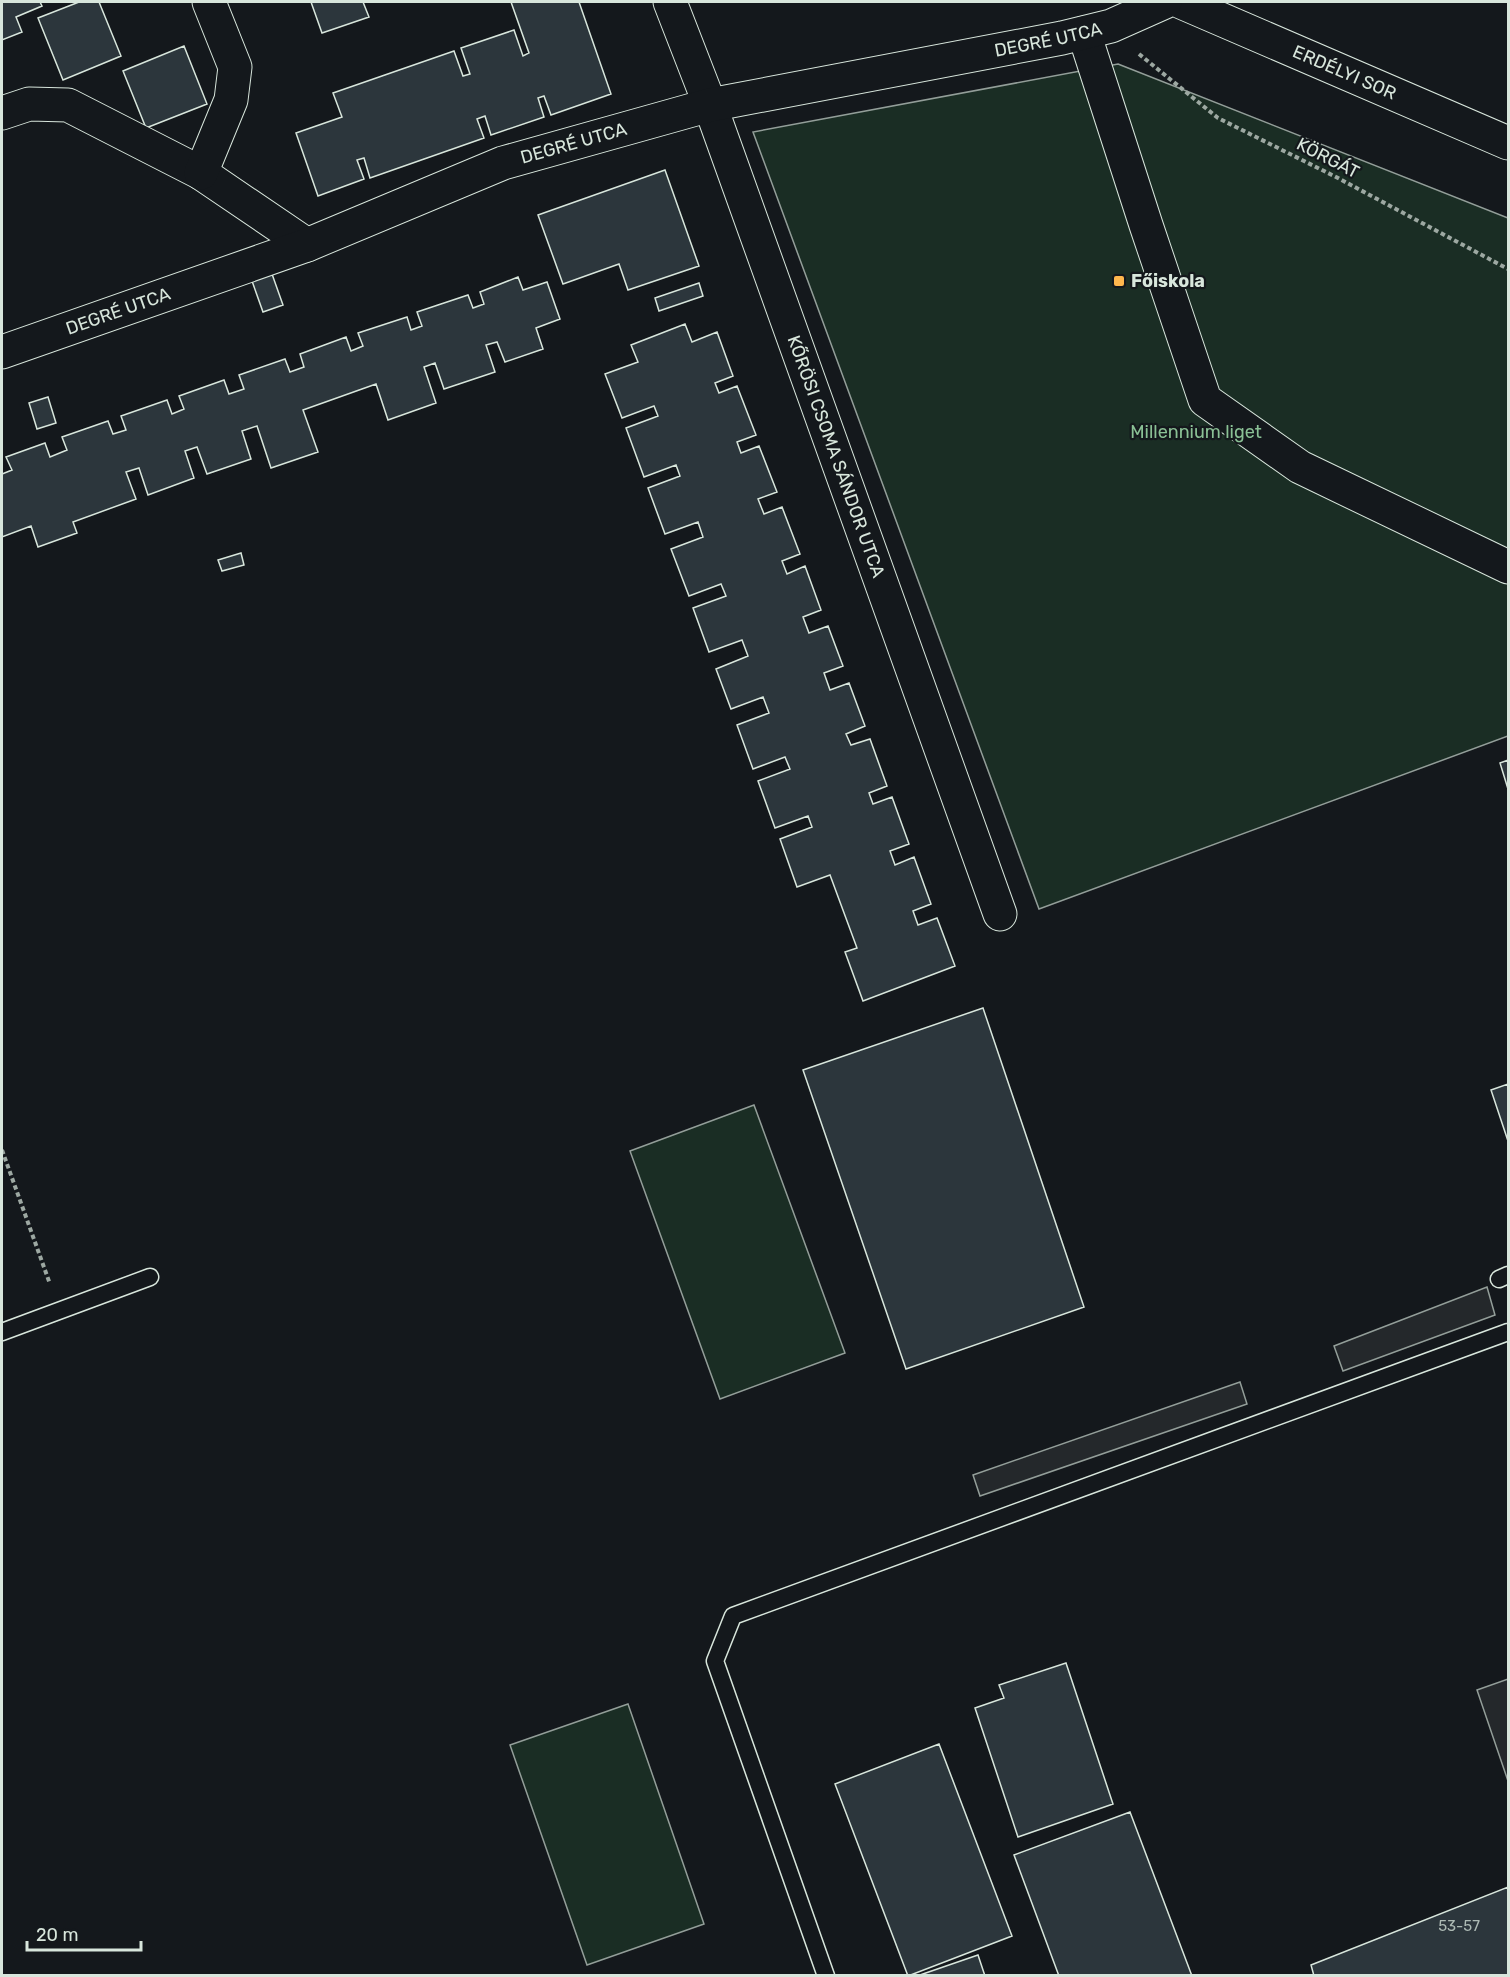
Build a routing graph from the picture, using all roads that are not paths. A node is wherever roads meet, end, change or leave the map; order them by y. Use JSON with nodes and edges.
{"nodes":[{"id":1,"x":209,"y":2,"type":"edge"},
{"id":2,"x":670,"y":2,"type":"edge"},
{"id":3,"x":1165,"y":2,"type":"edge"},
{"id":4,"x":1181,"y":2,"type":"edge"},
{"id":5,"x":1084,"y":33,"type":"junction"},
{"id":6,"x":710,"y":105,"type":"junction"},
{"id":7,"x":2,"y":113,"type":"edge"},
{"id":8,"x":1509,"y":143,"type":"edge"},
{"id":9,"x":201,"y":173,"type":"junction"},
{"id":10,"x":307,"y":245,"type":"junction"},
{"id":11,"x":2,"y":352,"type":"edge"},
{"id":12,"x":1509,"y":567,"type":"edge"},
{"id":13,"x":1000,"y":914,"type":"dead end"},
{"id":14,"x":150,"y":1277,"type":"dead end"},
{"id":15,"x":2,"y":1332,"type":"edge"},
{"id":16,"x":1509,"y":1332,"type":"edge"},
{"id":17,"x":826,"y":1976,"type":"edge"}],
"edges":[{"from":1,"to":9,"type":"street"},
{"from":2,"to":6,"type":"street","name":"KŐRÖSI CSOMA SÁNDOR UTCA"},
{"from":3,"to":5,"type":"street","name":"DEGRÉ UTCA"},
{"from":4,"to":8,"type":"street","name":"ERDÉLYI SOR"},
{"from":5,"to":6,"type":"street","name":"DEGRÉ UTCA"},
{"from":5,"to":12,"type":"street"},
{"from":6,"to":10,"type":"street","name":"DEGRÉ UTCA"},
{"from":6,"to":13,"type":"street","name":"KŐRÖSI CSOMA SÁNDOR UTCA"},
{"from":7,"to":9,"type":"street"},
{"from":9,"to":10,"type":"street"},
{"from":10,"to":11,"type":"street","name":"DEGRÉ UTCA"},
{"from":14,"to":15,"type":"lane"},
{"from":16,"to":17,"type":"lane"}]}
